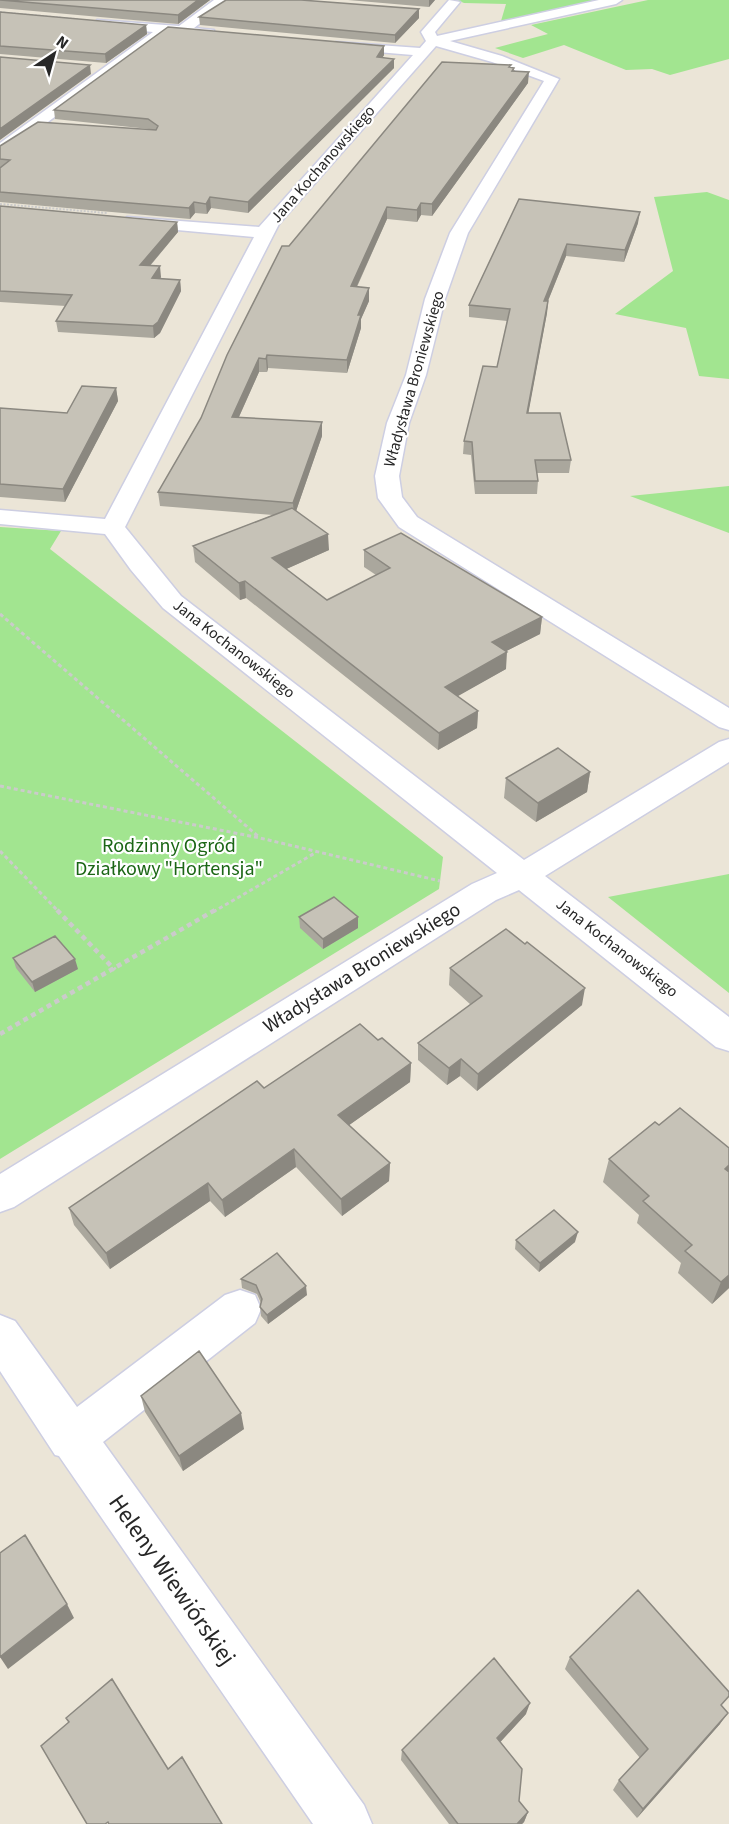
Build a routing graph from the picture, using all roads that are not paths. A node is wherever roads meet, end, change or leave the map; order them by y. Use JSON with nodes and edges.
{"nodes":[{"id":1,"x":229,"y":0,"type":"edge"},
{"id":2,"x":616,"y":0,"type":"edge"},
{"id":3,"x":443,"y":10,"type":"dead end"},
{"id":4,"x":86,"y":23,"type":"edge"},
{"id":5,"x":165,"y":28,"type":"junction"},
{"id":6,"x":182,"y":30,"type":"junction"},
{"id":7,"x":228,"y":34,"type":"edge"},
{"id":8,"x":331,"y":44,"type":"edge"},
{"id":9,"x":428,"y":47,"type":"junction"},
{"id":10,"x":85,"y":67,"type":"edge"},
{"id":11,"x":108,"y":69,"type":"junction"},
{"id":12,"x":35,"y":124,"type":"junction"},
{"id":13,"x":56,"y":126,"type":"edge"},
{"id":14,"x":0,"y":150,"type":"edge"},
{"id":15,"x":115,"y":219,"type":"edge"},
{"id":16,"x":265,"y":233,"type":"junction"},
{"id":17,"x":0,"y":517,"type":"edge"},
{"id":18,"x":113,"y":527,"type":"junction"},
{"id":19,"x":729,"y":721,"type":"edge"},
{"id":20,"x":729,"y":749,"type":"edge"},
{"id":21,"x":524,"y":875,"type":"junction"},
{"id":22,"x":729,"y":1037,"type":"edge"},
{"id":23,"x":0,"y":1195,"type":"edge"},
{"id":24,"x":240,"y":1309,"type":"dead end"},
{"id":25,"x":0,"y":1335,"type":"edge"},
{"id":26,"x":71,"y":1439,"type":"junction"},
{"id":27,"x":345,"y":1824,"type":"edge"}],
"edges":[{"from":1,"to":6,"type":"street"},
{"from":2,"to":9,"type":"street"},
{"from":3,"to":9,"type":"street","name":"Jana Kochanowskiego"},
{"from":4,"to":5,"type":"street"},
{"from":5,"to":6,"type":"street"},
{"from":5,"to":11,"type":"street"},
{"from":6,"to":7,"type":"street"},
{"from":8,"to":9,"type":"street"},
{"from":9,"to":16,"type":"street","name":"Jana Kochanowskiego"},
{"from":9,"to":19,"type":"street","name":"Władysława Broniewskiego"},
{"from":10,"to":11,"type":"street"},
{"from":11,"to":12,"type":"street"},
{"from":12,"to":13,"type":"street"},
{"from":12,"to":14,"type":"street"},
{"from":15,"to":16,"type":"street"},
{"from":16,"to":18,"type":"street","name":"Jana Kochanowskiego"},
{"from":17,"to":18,"type":"street"},
{"from":18,"to":21,"type":"street","name":"Jana Kochanowskiego"},
{"from":20,"to":21,"type":"street","name":"Władysława Broniewskiego"},
{"from":21,"to":22,"type":"street","name":"Jana Kochanowskiego"},
{"from":21,"to":23,"type":"street","name":"Władysława Broniewskiego"},
{"from":24,"to":26,"type":"street"},
{"from":25,"to":26,"type":"street","name":"Heleny Wiewiórskiej"},
{"from":26,"to":27,"type":"street","name":"Heleny Wiewiórskiej"}]}
